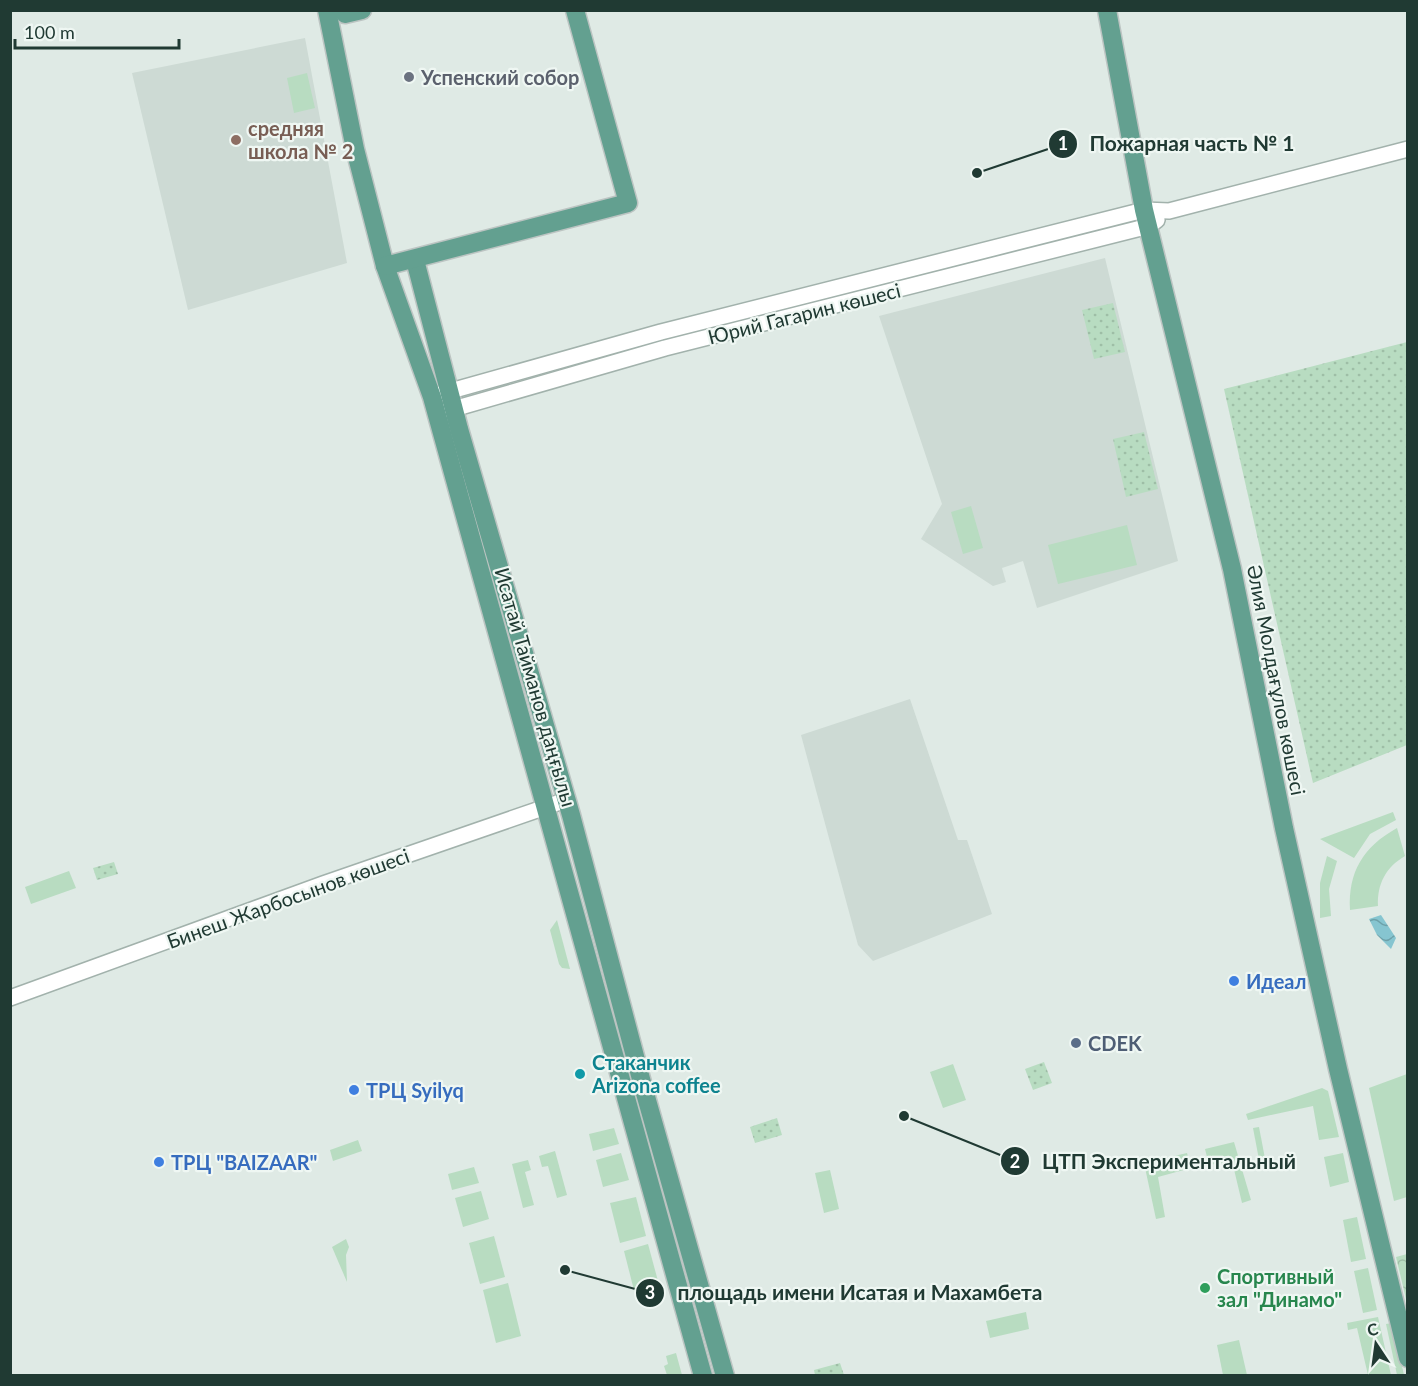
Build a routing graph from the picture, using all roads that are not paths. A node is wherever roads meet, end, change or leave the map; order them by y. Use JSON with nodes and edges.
{"nodes":[{"id":1,"x":327,"y":10,"type":"edge"},
{"id":2,"x":574,"y":10,"type":"edge"},
{"id":3,"x":1107,"y":10,"type":"edge"},
{"id":4,"x":1407,"y":148,"type":"edge"},
{"id":5,"x":1146,"y":218,"type":"junction"},
{"id":6,"x":415,"y":260,"type":"junction"},
{"id":7,"x":385,"y":266,"type":"junction"},
{"id":8,"x":452,"y":400,"type":"junction"},
{"id":9,"x":434,"y":405,"type":"junction"},
{"id":10,"x":566,"y":800,"type":"junction"},
{"id":11,"x":547,"y":807,"type":"junction"},
{"id":12,"x":10,"y":998,"type":"edge"},
{"id":13,"x":1407,"y":1358,"type":"edge"},
{"id":14,"x":703,"y":1376,"type":"edge"},
{"id":15,"x":725,"y":1376,"type":"edge"}],
"edges":[{"from":1,"to":7,"type":"main road","name":"Исатай Тайманов даңғылы"},
{"from":2,"to":6,"type":"main road"},
{"from":3,"to":5,"type":"main road","name":"Әлия Молдағұлов көшесі"},
{"from":4,"to":5,"type":"street","name":"Юрий Гагарин көшесі"},
{"from":5,"to":8,"type":"street","name":"Юрий Гагарин көшесі"},
{"from":5,"to":13,"type":"main road","name":"Әлия Молдағұлов көшесі"},
{"from":6,"to":7,"type":"main road"},
{"from":6,"to":8,"type":"main road","name":"Исатай Тайманов даңғылы"},
{"from":7,"to":9,"type":"main road","name":"Исатай Тайманов даңғылы"},
{"from":8,"to":9,"type":"street","name":"Юрий Гагарин көшесі"},
{"from":8,"to":10,"type":"main road","name":"Исатай Тайманов даңғылы"},
{"from":9,"to":11,"type":"main road","name":"Исатай Тайманов даңғылы"},
{"from":10,"to":11,"type":"street","name":"Бинеш Жарбосынов көшесі"},
{"from":10,"to":15,"type":"main road","name":"Исатай Тайманов даңғылы"},
{"from":11,"to":12,"type":"street","name":"Бинеш Жарбосынов көшесі"},
{"from":11,"to":14,"type":"main road","name":"Исатай Тайманов даңғылы"}]}
